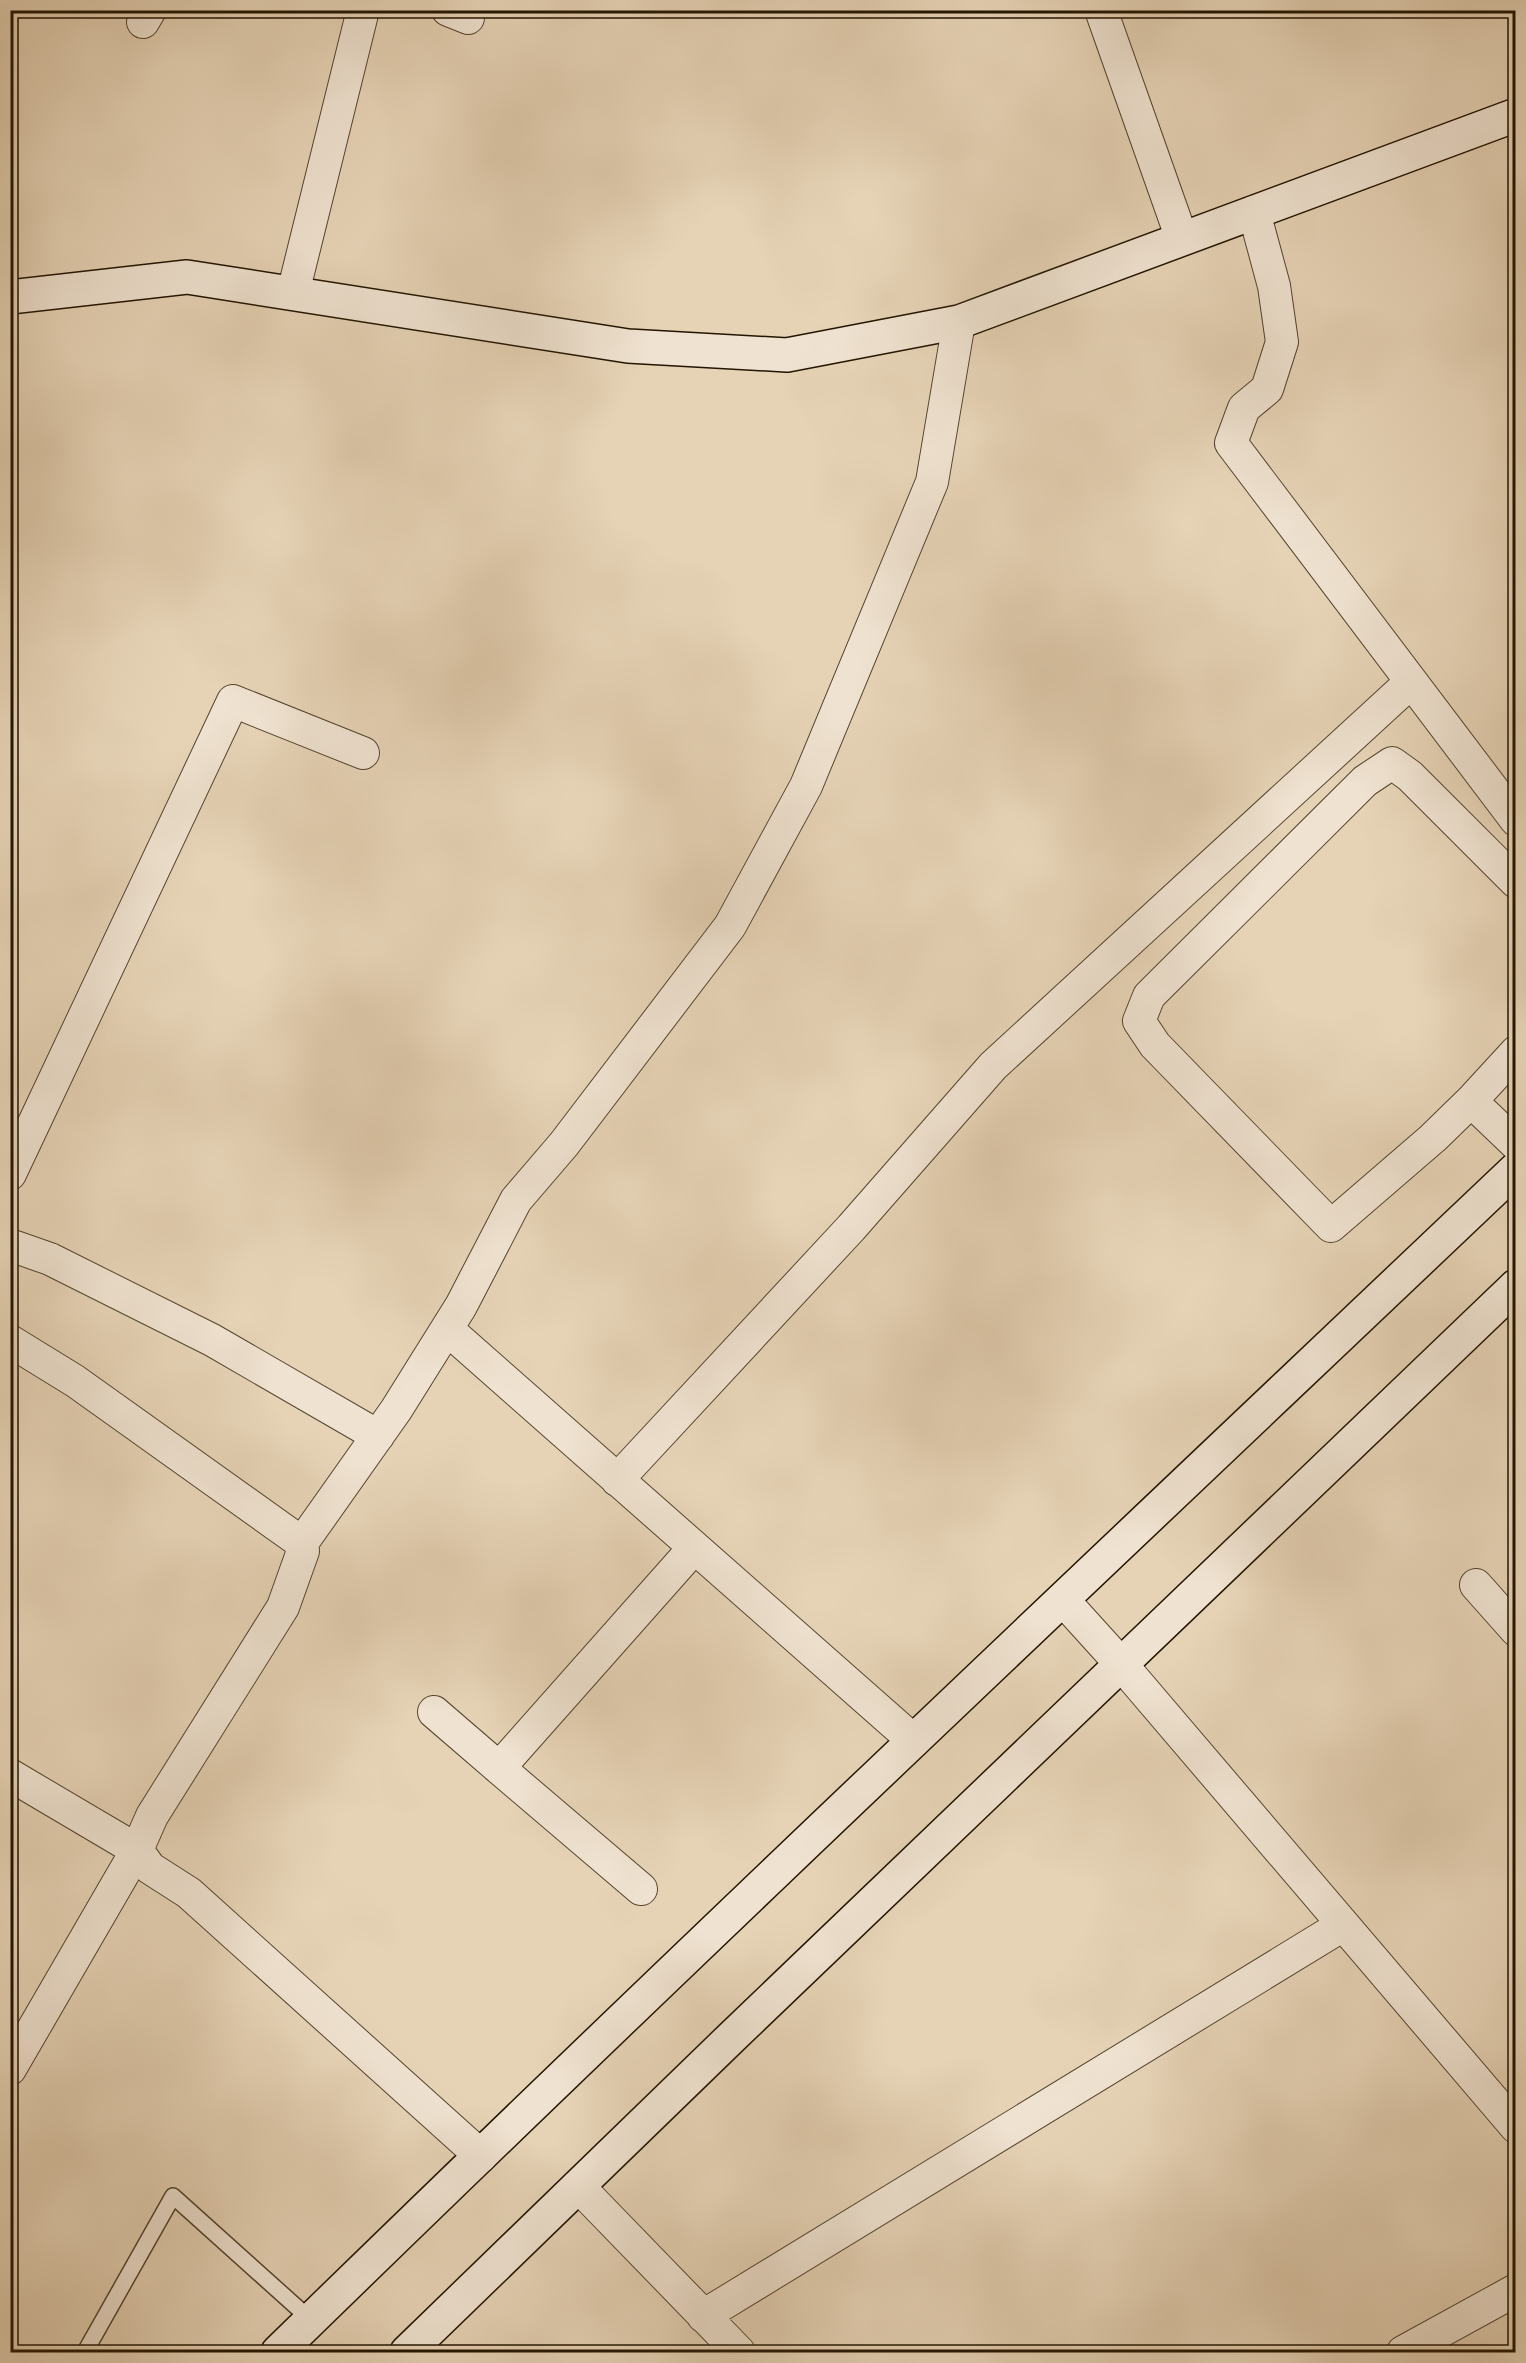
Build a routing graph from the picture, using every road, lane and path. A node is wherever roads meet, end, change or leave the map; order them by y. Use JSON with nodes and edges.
{"nodes":[{"id":1,"x":363,"y":10,"type":"edge"},
{"id":2,"x":1101,"y":10,"type":"edge"},
{"id":3,"x":1515,"y":115,"type":"edge"},
{"id":4,"x":1254,"y":212,"type":"junction"},
{"id":5,"x":1182,"y":239,"type":"junction"},
{"id":6,"x":293,"y":293,"type":"junction"},
{"id":7,"x":10,"y":297,"type":"edge"},
{"id":8,"x":959,"y":322,"type":"junction"},
{"id":9,"x":1411,"y":681,"type":"junction"},
{"id":10,"x":363,"y":753,"type":"dead end"},
{"id":11,"x":1515,"y":820,"type":"edge"},
{"id":12,"x":1515,"y":882,"type":"edge"},
{"id":13,"x":1515,"y":1052,"type":"edge"},
{"id":14,"x":1471,"y":1101,"type":"junction"},
{"id":15,"x":1515,"y":1144,"type":"edge"},
{"id":16,"x":1515,"y":1169,"type":"edge"},
{"id":17,"x":10,"y":1174,"type":"edge"},
{"id":18,"x":10,"y":1245,"type":"edge"},
{"id":19,"x":1515,"y":1286,"type":"edge"},
{"id":20,"x":447,"y":1329,"type":"junction"},
{"id":21,"x":10,"y":1341,"type":"edge"},
{"id":22,"x":378,"y":1436,"type":"junction"},
{"id":23,"x":617,"y":1480,"type":"junction"},
{"id":24,"x":302,"y":1543,"type":"junction"},
{"id":25,"x":694,"y":1548,"type":"junction"},
{"id":26,"x":1476,"y":1585,"type":"dead end"},
{"id":27,"x":1063,"y":1600,"type":"junction"},
{"id":28,"x":1515,"y":1630,"type":"edge"},
{"id":29,"x":1121,"y":1665,"type":"junction"},
{"id":30,"x":434,"y":1712,"type":"dead end"},
{"id":31,"x":914,"y":1741,"type":"junction"},
{"id":32,"x":498,"y":1768,"type":"junction"},
{"id":33,"x":10,"y":1775,"type":"edge"},
{"id":34,"x":137,"y":1850,"type":"junction"},
{"id":35,"x":641,"y":1889,"type":"dead end"},
{"id":36,"x":1343,"y":1925,"type":"junction"},
{"id":37,"x":10,"y":2069,"type":"edge"},
{"id":38,"x":1515,"y":2127,"type":"edge"},
{"id":39,"x":481,"y":2156,"type":"junction"},
{"id":40,"x":578,"y":2186,"type":"junction"},
{"id":41,"x":1515,"y":2290,"type":"edge"},
{"id":42,"x":704,"y":2316,"type":"junction"},
{"id":43,"x":311,"y":2320,"type":"junction"},
{"id":44,"x":85,"y":2352,"type":"edge"},
{"id":45,"x":278,"y":2352,"type":"edge"},
{"id":46,"x":407,"y":2352,"type":"edge"},
{"id":47,"x":739,"y":2352,"type":"edge"},
{"id":48,"x":1403,"y":2352,"type":"edge"}],
"edges":[{"from":1,"to":6,"type":"street"},
{"from":2,"to":5,"type":"street"},
{"from":3,"to":4,"type":"street"},
{"from":4,"to":5,"type":"street"},
{"from":4,"to":9,"type":"street"},
{"from":5,"to":8,"type":"street"},
{"from":6,"to":7,"type":"street"},
{"from":6,"to":8,"type":"street"},
{"from":8,"to":20,"type":"street"},
{"from":9,"to":11,"type":"street"},
{"from":9,"to":23,"type":"street"},
{"from":10,"to":17,"type":"street"},
{"from":12,"to":14,"type":"street"},
{"from":13,"to":14,"type":"street"},
{"from":14,"to":15,"type":"street"},
{"from":16,"to":27,"type":"street"},
{"from":18,"to":22,"type":"street"},
{"from":19,"to":29,"type":"street"},
{"from":20,"to":22,"type":"street"},
{"from":20,"to":23,"type":"street"},
{"from":21,"to":24,"type":"street"},
{"from":22,"to":24,"type":"street"},
{"from":23,"to":25,"type":"street"},
{"from":24,"to":34,"type":"street"},
{"from":25,"to":31,"type":"street"},
{"from":25,"to":32,"type":"street"},
{"from":26,"to":28,"type":"street"},
{"from":27,"to":29,"type":"street"},
{"from":27,"to":31,"type":"street"},
{"from":29,"to":36,"type":"street"},
{"from":29,"to":40,"type":"street"},
{"from":30,"to":32,"type":"street"},
{"from":31,"to":39,"type":"street"},
{"from":32,"to":35,"type":"street"},
{"from":33,"to":34,"type":"street"},
{"from":34,"to":37,"type":"street"},
{"from":34,"to":39,"type":"street"},
{"from":36,"to":38,"type":"street"},
{"from":36,"to":42,"type":"street"},
{"from":39,"to":43,"type":"street"},
{"from":40,"to":42,"type":"street"},
{"from":40,"to":46,"type":"street"},
{"from":41,"to":48,"type":"street"},
{"from":42,"to":47,"type":"street"},
{"from":43,"to":44,"type":"lane"},
{"from":43,"to":45,"type":"street"}]}
